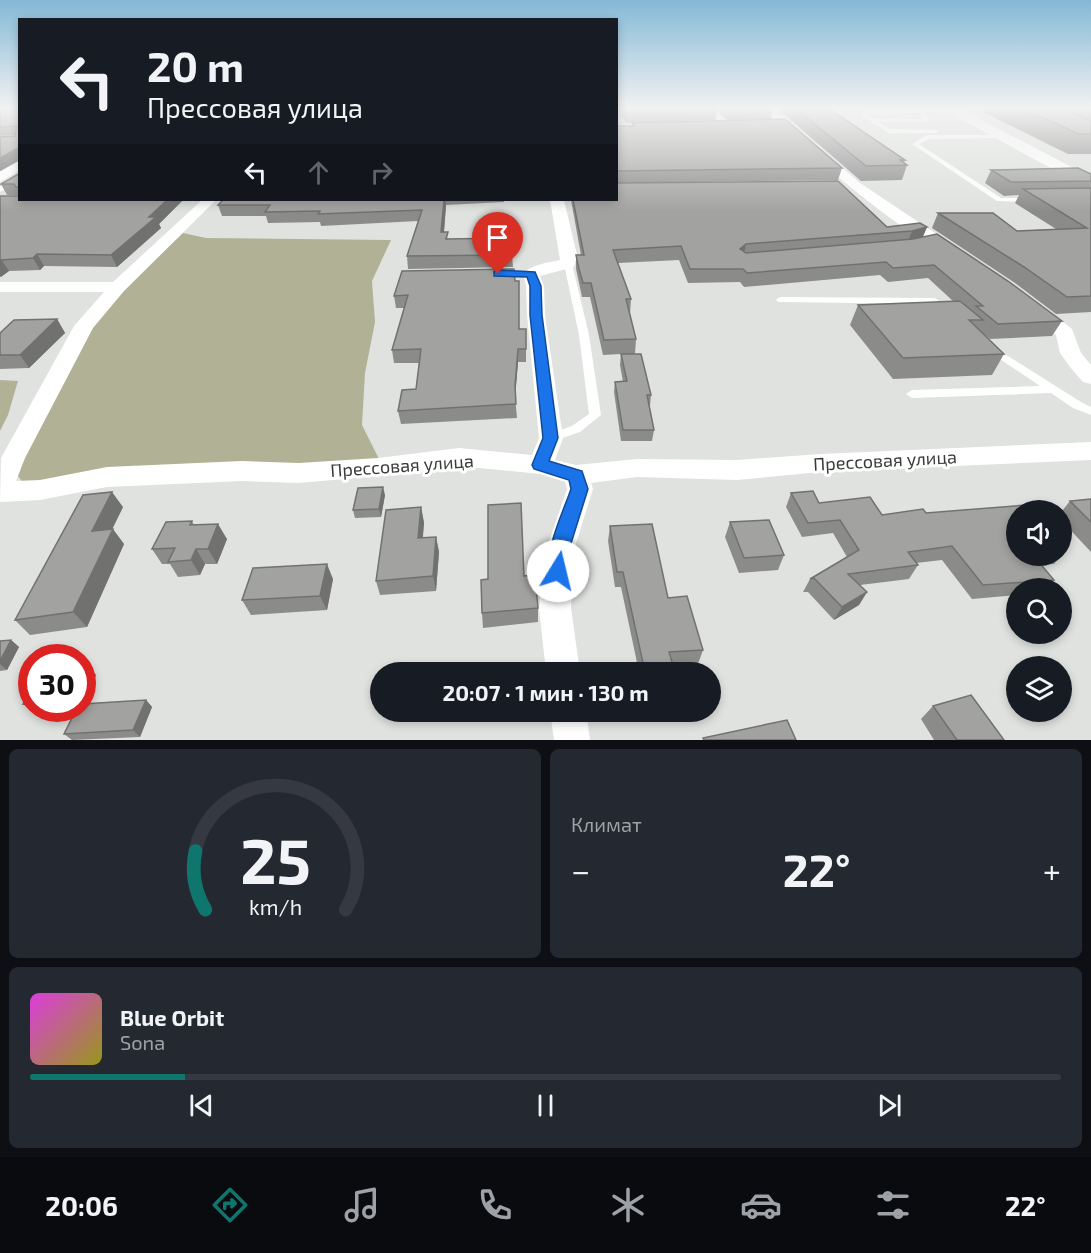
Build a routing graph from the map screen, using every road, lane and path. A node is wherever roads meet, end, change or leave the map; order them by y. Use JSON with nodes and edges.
{"nodes":[{"id":1,"x":802,"y":143,"type":"edge"},
{"id":2,"x":918,"y":143,"type":"edge"},
{"id":3,"x":1012,"y":143,"type":"edge"},
{"id":4,"x":18,"y":165,"type":"edge"},
{"id":5,"x":0,"y":178,"type":"edge"},
{"id":6,"x":18,"y":178,"type":"edge"},
{"id":7,"x":1091,"y":184,"type":"edge"},
{"id":8,"x":855,"y":186,"type":"junction"},
{"id":9,"x":832,"y":188,"type":"edge"},
{"id":10,"x":0,"y":190,"type":"edge"},
{"id":11,"x":1034,"y":200,"type":"edge"},
{"id":12,"x":208,"y":201,"type":"edge"},
{"id":13,"x":557,"y":201,"type":"edge"},
{"id":14,"x":964,"y":259,"type":"edge"},
{"id":15,"x":568,"y":264,"type":"junction"},
{"id":16,"x":118,"y":286,"type":"junction"},
{"id":17,"x":0,"y":287,"type":"edge"},
{"id":18,"x":781,"y":300,"type":"dead end"},
{"id":19,"x":1025,"y":302,"type":"edge"},
{"id":20,"x":952,"y":315,"type":"edge"},
{"id":21,"x":986,"y":344,"type":"edge"},
{"id":22,"x":1091,"y":377,"type":"edge"},
{"id":23,"x":1054,"y":389,"type":"junction"},
{"id":24,"x":912,"y":394,"type":"dead end"},
{"id":25,"x":1091,"y":411,"type":"edge"},
{"id":26,"x":550,"y":438,"type":"junction"},
{"id":27,"x":1091,"y":451,"type":"edge"},
{"id":28,"x":540,"y":465,"type":"junction"},
{"id":29,"x":576,"y":475,"type":"junction"},
{"id":30,"x":0,"y":491,"type":"edge"},
{"id":31,"x":562,"y":662,"type":"edge"},
{"id":32,"x":570,"y":722,"type":"edge"},
{"id":33,"x":572,"y":740,"type":"edge"}],
"edges":[{"from":1,"to":8,"type":"street"},
{"from":2,"to":11,"type":"lane"},
{"from":3,"to":7,"type":"street"},
{"from":4,"to":5,"type":"street"},
{"from":6,"to":10,"type":"lane"},
{"from":8,"to":9,"type":"street"},
{"from":8,"to":14,"type":"street"},
{"from":12,"to":16,"type":"street"},
{"from":13,"to":15,"type":"street"},
{"from":15,"to":26,"type":"lane"},
{"from":15,"to":26,"type":"street"},
{"from":16,"to":17,"type":"street"},
{"from":16,"to":30,"type":"street"},
{"from":18,"to":20,"type":"lane"},
{"from":19,"to":22,"type":"street"},
{"from":21,"to":23,"type":"lane"},
{"from":23,"to":24,"type":"lane"},
{"from":23,"to":25,"type":"lane"},
{"from":26,"to":28,"type":"street"},
{"from":27,"to":29,"type":"street","name":"Прессовая улица"},
{"from":28,"to":29,"type":"street","name":"Прессовая улица"},
{"from":28,"to":30,"type":"street","name":"Прессовая улица"},
{"from":29,"to":31,"type":"street"},
{"from":32,"to":33,"type":"street"}]}
